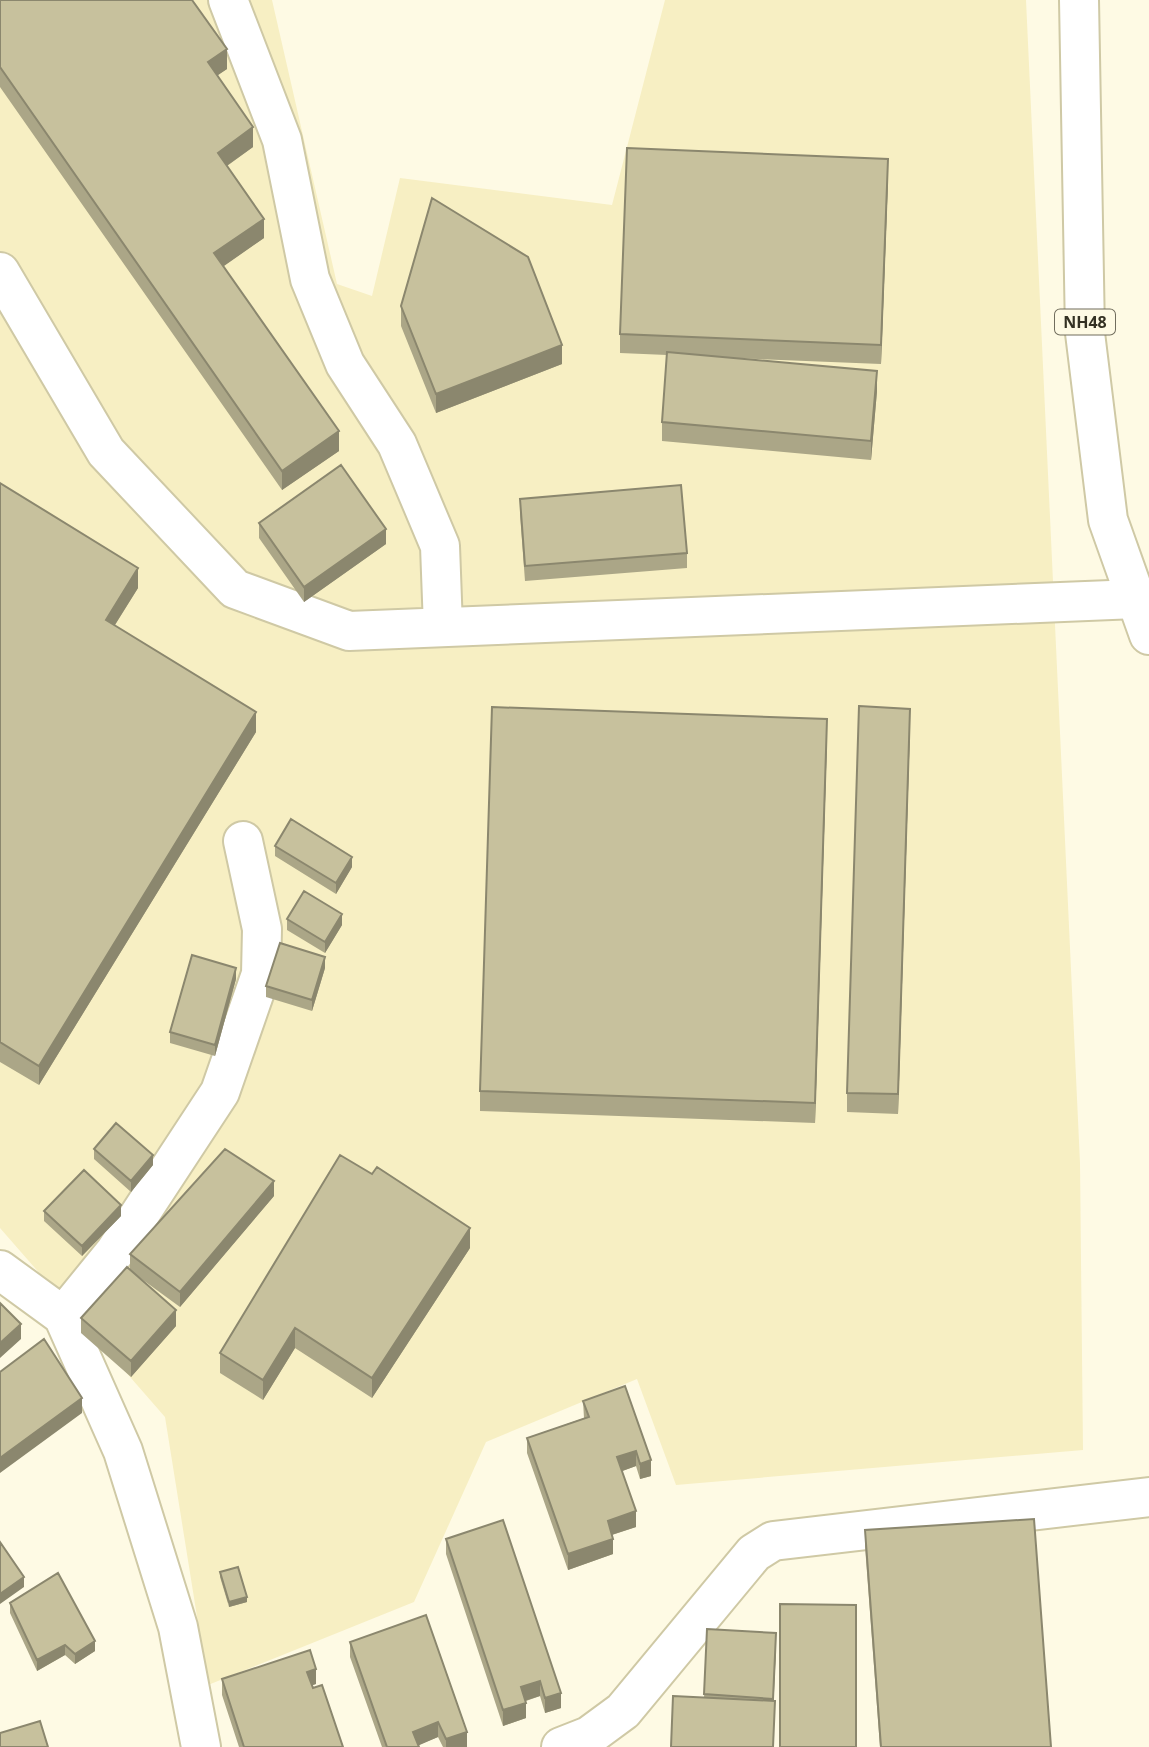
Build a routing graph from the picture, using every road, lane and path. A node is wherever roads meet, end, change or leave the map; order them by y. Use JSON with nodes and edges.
{"nodes":[{"id":1,"x":228,"y":0,"type":"edge"},
{"id":2,"x":1079,"y":0,"type":"edge"},
{"id":3,"x":0,"y":272,"type":"edge"},
{"id":4,"x":1136,"y":599,"type":"junction"},
{"id":5,"x":443,"y":627,"type":"junction"},
{"id":6,"x":1149,"y":635,"type":"edge"},
{"id":7,"x":243,"y":841,"type":"dead end"},
{"id":8,"x":0,"y":1270,"type":"edge"},
{"id":9,"x":64,"y":1316,"type":"junction"},
{"id":10,"x":1149,"y":1497,"type":"edge"},
{"id":11,"x":196,"y":1744,"type":"edge"},
{"id":12,"x":561,"y":1747,"type":"edge"}],
"edges":[{"from":1,"to":5,"type":"main road"},
{"from":2,"to":4,"type":"main road","number":"NH48"},
{"from":3,"to":5,"type":"main road"},
{"from":4,"to":5,"type":"main road"},
{"from":4,"to":6,"type":"main road","number":"NH48"},
{"from":7,"to":9,"type":"main road"},
{"from":8,"to":9,"type":"main road"},
{"from":9,"to":11,"type":"main road"},
{"from":10,"to":12,"type":"main road"}]}
